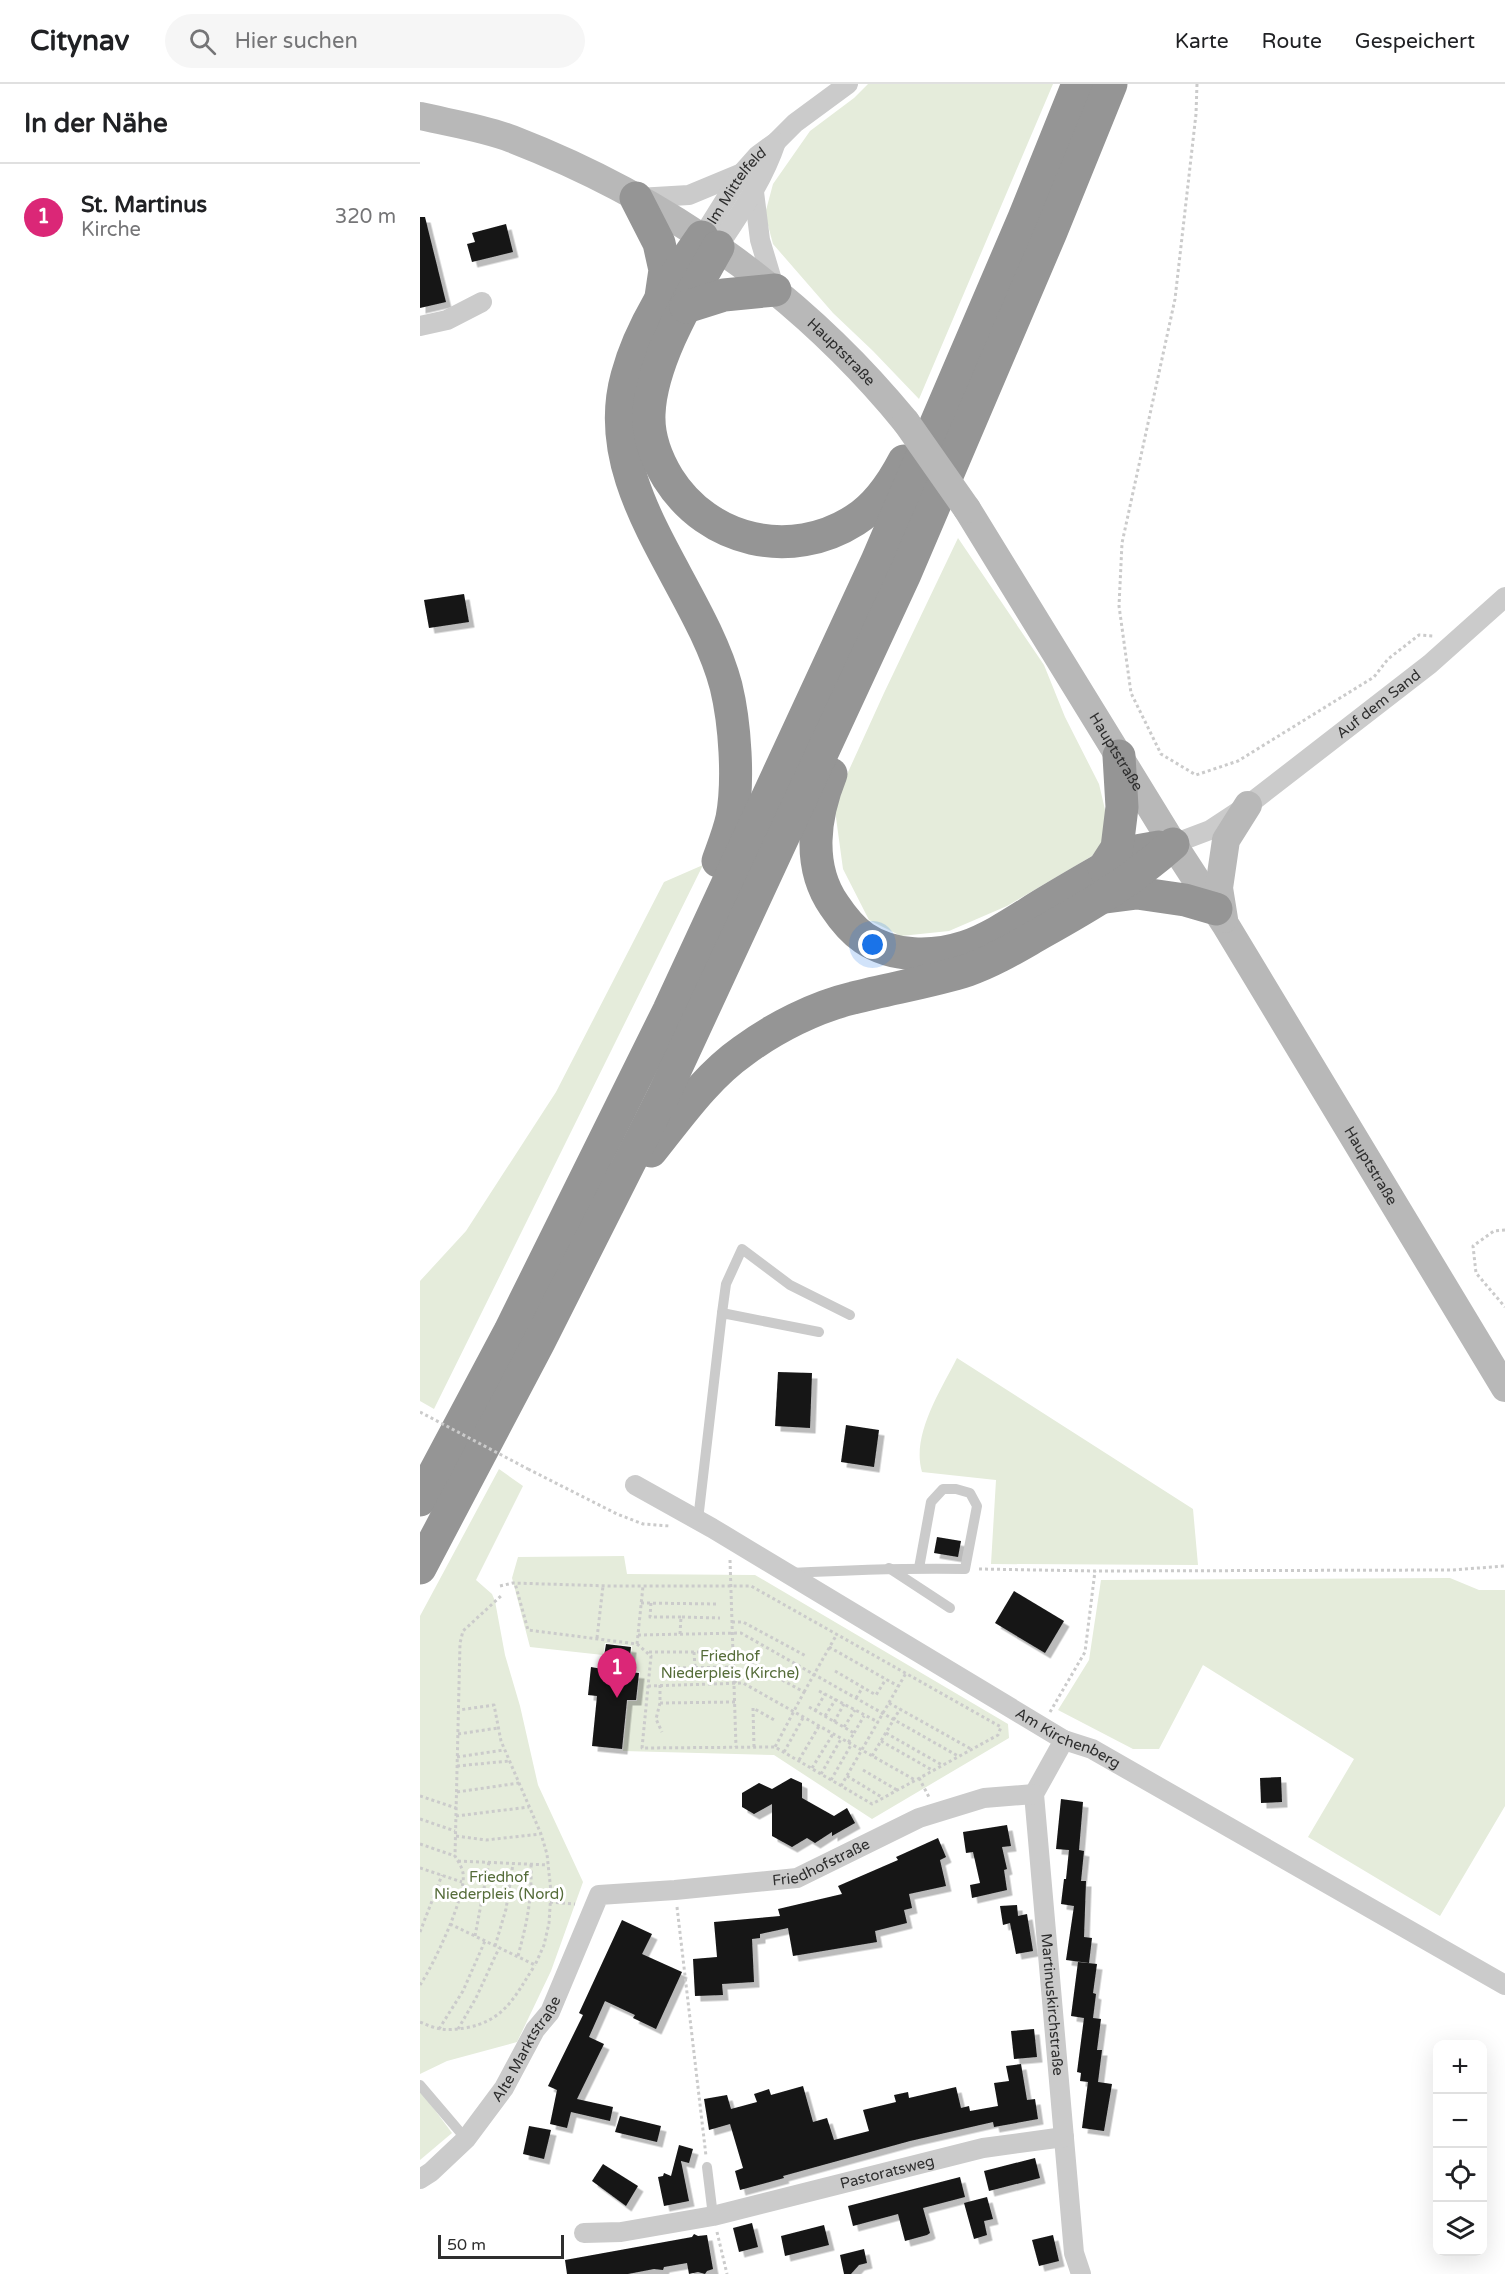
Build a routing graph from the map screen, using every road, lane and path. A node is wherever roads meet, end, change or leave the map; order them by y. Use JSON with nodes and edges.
{"nodes":[{"id":1,"x":848,"y":84,"type":"edge"},
{"id":2,"x":1078,"y":84,"type":"edge"},
{"id":3,"x":1111,"y":84,"type":"edge"},
{"id":4,"x":1197,"y":84,"type":"edge"},
{"id":5,"x":420,"y":116,"type":"edge"},
{"id":6,"x":776,"y":142,"type":"junction"},
{"id":7,"x":742,"y":173,"type":"junction"},
{"id":8,"x":754,"y":192,"type":"junction"},
{"id":9,"x":636,"y":198,"type":"junction"},
{"id":10,"x":710,"y":242,"type":"junction"},
{"id":11,"x":775,"y":290,"type":"junction"},
{"id":12,"x":482,"y":302,"type":"dead end"},
{"id":13,"x":674,"y":302,"type":"junction"},
{"id":14,"x":420,"y":326,"type":"edge"},
{"id":15,"x":955,"y":378,"type":"junction"},
{"id":16,"x":1505,"y":597,"type":"edge"},
{"id":17,"x":1459,"y":638,"type":"junction"},
{"id":18,"x":868,"y":656,"type":"junction"},
{"id":19,"x":1119,"y":756,"type":"junction"},
{"id":20,"x":1248,"y":805,"type":"junction"},
{"id":21,"x":1173,"y":844,"type":"junction"},
{"id":22,"x":1105,"y":882,"type":"junction"},
{"id":23,"x":1220,"y":916,"type":"junction"},
{"id":24,"x":669,"y":1010,"type":"junction"},
{"id":25,"x":609,"y":1202,"type":"junction"},
{"id":26,"x":1505,"y":1230,"type":"edge"},
{"id":27,"x":1505,"y":1307,"type":"edge"},
{"id":28,"x":722,"y":1313,"type":"junction"},
{"id":29,"x":850,"y":1315,"type":"dead end"},
{"id":30,"x":819,"y":1332,"type":"dead end"},
{"id":31,"x":1505,"y":1388,"type":"edge"},
{"id":32,"x":420,"y":1412,"type":"edge"},
{"id":33,"x":635,"y":1485,"type":"dead end"},
{"id":34,"x":420,"y":1500,"type":"edge"},
{"id":35,"x":698,"y":1520,"type":"junction"},
{"id":36,"x":674,"y":1527,"type":"dead end"},
{"id":37,"x":734,"y":1541,"type":"junction"},
{"id":38,"x":1505,"y":1566,"type":"edge"},
{"id":39,"x":420,"y":1568,"type":"edge"},
{"id":40,"x":888,"y":1568,"type":"junction"},
{"id":41,"x":919,"y":1568,"type":"junction"},
{"id":42,"x":965,"y":1569,"type":"junction"},
{"id":43,"x":1095,"y":1571,"type":"junction"},
{"id":44,"x":787,"y":1573,"type":"junction"},
{"id":45,"x":516,"y":1583,"type":"junction"},
{"id":46,"x":603,"y":1586,"type":"junction"},
{"id":47,"x":643,"y":1586,"type":"junction"},
{"id":48,"x":731,"y":1586,"type":"junction"},
{"id":49,"x":500,"y":1587,"type":"dead end"},
{"id":50,"x":502,"y":1595,"type":"dead end"},
{"id":51,"x":641,"y":1603,"type":"junction"},
{"id":52,"x":651,"y":1603,"type":"junction"},
{"id":53,"x":718,"y":1604,"type":"dead end"},
{"id":54,"x":950,"y":1608,"type":"dead end"},
{"id":55,"x":681,"y":1617,"type":"junction"},
{"id":56,"x":720,"y":1618,"type":"dead end"},
{"id":57,"x":732,"y":1622,"type":"junction"},
{"id":58,"x":732,"y":1633,"type":"junction"},
{"id":59,"x":680,"y":1634,"type":"junction"},
{"id":60,"x":837,"y":1634,"type":"junction"},
{"id":61,"x":638,"y":1635,"type":"junction"},
{"id":62,"x":597,"y":1638,"type":"junction"},
{"id":63,"x":637,"y":1644,"type":"junction"},
{"id":64,"x":829,"y":1647,"type":"junction"},
{"id":65,"x":647,"y":1652,"type":"junction"},
{"id":66,"x":694,"y":1652,"type":"junction"},
{"id":67,"x":733,"y":1652,"type":"junction"},
{"id":68,"x":806,"y":1656,"type":"dead end"},
{"id":69,"x":694,"y":1667,"type":"junction"},
{"id":70,"x":734,"y":1667,"type":"junction"},
{"id":71,"x":671,"y":1668,"type":"dead end"},
{"id":72,"x":834,"y":1671,"type":"dead end"},
{"id":73,"x":906,"y":1673,"type":"junction"},
{"id":74,"x":814,"y":1674,"type":"junction"},
{"id":75,"x":886,"y":1679,"type":"junction"},
{"id":76,"x":734,"y":1683,"type":"junction"},
{"id":77,"x":660,"y":1685,"type":"junction"},
{"id":78,"x":648,"y":1686,"type":"junction"},
{"id":79,"x":898,"y":1686,"type":"junction"},
{"id":80,"x":863,"y":1687,"type":"junction"},
{"id":81,"x":819,"y":1690,"type":"dead end"},
{"id":82,"x":804,"y":1692,"type":"junction"},
{"id":83,"x":825,"y":1694,"type":"junction"},
{"id":84,"x":856,"y":1698,"type":"junction"},
{"id":85,"x":836,"y":1699,"type":"junction"},
{"id":86,"x":735,"y":1701,"type":"junction"},
{"id":87,"x":660,"y":1703,"type":"junction"},
{"id":88,"x":889,"y":1703,"type":"junction"},
{"id":89,"x":844,"y":1704,"type":"junction"},
{"id":90,"x":809,"y":1707,"type":"dead end"},
{"id":91,"x":900,"y":1709,"type":"junction"},
{"id":92,"x":459,"y":1710,"type":"junction"},
{"id":93,"x":855,"y":1710,"type":"junction"},
{"id":94,"x":815,"y":1711,"type":"junction"},
{"id":95,"x":793,"y":1712,"type":"junction"},
{"id":96,"x":883,"y":1713,"type":"junction"},
{"id":97,"x":825,"y":1716,"type":"junction"},
{"id":98,"x":864,"y":1716,"type":"junction"},
{"id":99,"x":803,"y":1718,"type":"junction"},
{"id":100,"x":894,"y":1719,"type":"junction"},
{"id":101,"x":776,"y":1721,"type":"dead end"},
{"id":102,"x":834,"y":1722,"type":"junction"},
{"id":103,"x":878,"y":1722,"type":"junction"},
{"id":104,"x":819,"y":1726,"type":"junction"},
{"id":105,"x":844,"y":1727,"type":"junction"},
{"id":106,"x":1041,"y":1727,"type":"junction"},
{"id":107,"x":498,"y":1728,"type":"junction"},
{"id":108,"x":662,"y":1732,"type":"dead end"},
{"id":109,"x":854,"y":1733,"type":"junction"},
{"id":110,"x":886,"y":1733,"type":"junction"},
{"id":111,"x":458,"y":1734,"type":"junction"},
{"id":112,"x":833,"y":1734,"type":"junction"},
{"id":113,"x":841,"y":1739,"type":"junction"},
{"id":114,"x":1064,"y":1740,"type":"junction"},
{"id":115,"x":881,"y":1741,"type":"junction"},
{"id":116,"x":850,"y":1744,"type":"junction"},
{"id":117,"x":736,"y":1747,"type":"junction"},
{"id":118,"x":754,"y":1747,"type":"junction"},
{"id":119,"x":775,"y":1747,"type":"junction"},
{"id":120,"x":972,"y":1749,"type":"junction"},
{"id":121,"x":504,"y":1750,"type":"junction"},
{"id":122,"x":862,"y":1750,"type":"junction"},
{"id":123,"x":784,"y":1752,"type":"junction"},
{"id":124,"x":872,"y":1756,"type":"junction"},
{"id":125,"x":958,"y":1756,"type":"junction"},
{"id":126,"x":457,"y":1757,"type":"junction"},
{"id":127,"x":799,"y":1760,"type":"junction"},
{"id":128,"x":509,"y":1761,"type":"junction"},
{"id":129,"x":942,"y":1765,"type":"junction"},
{"id":130,"x":457,"y":1766,"type":"junction"},
{"id":131,"x":812,"y":1768,"type":"junction"},
{"id":132,"x":862,"y":1770,"type":"dead end"},
{"id":133,"x":933,"y":1771,"type":"junction"},
{"id":134,"x":821,"y":1774,"type":"junction"},
{"id":135,"x":847,"y":1776,"type":"junction"},
{"id":136,"x":831,"y":1780,"type":"junction"},
{"id":137,"x":915,"y":1780,"type":"junction"},
{"id":138,"x":519,"y":1783,"type":"junction"},
{"id":139,"x":841,"y":1786,"type":"junction"},
{"id":140,"x":897,"y":1790,"type":"junction"},
{"id":141,"x":457,"y":1792,"type":"junction"},
{"id":142,"x":1034,"y":1794,"type":"junction"},
{"id":143,"x":420,"y":1796,"type":"edge"},
{"id":144,"x":883,"y":1798,"type":"junction"},
{"id":145,"x":529,"y":1807,"type":"junction"},
{"id":146,"x":456,"y":1808,"type":"junction"},
{"id":147,"x":456,"y":1816,"type":"junction"},
{"id":148,"x":420,"y":1819,"type":"edge"},
{"id":149,"x":456,"y":1831,"type":"junction"},
{"id":150,"x":541,"y":1834,"type":"junction"},
{"id":151,"x":456,"y":1836,"type":"junction"},
{"id":152,"x":420,"y":1844,"type":"edge"},
{"id":153,"x":455,"y":1856,"type":"junction"},
{"id":154,"x":458,"y":1861,"type":"junction"},
{"id":155,"x":489,"y":1862,"type":"junction"},
{"id":156,"x":513,"y":1864,"type":"junction"},
{"id":157,"x":531,"y":1864,"type":"junction"},
{"id":158,"x":548,"y":1865,"type":"junction"},
{"id":159,"x":421,"y":1870,"type":"edge"},
{"id":160,"x":442,"y":1875,"type":"junction"},
{"id":161,"x":462,"y":1882,"type":"junction"},
{"id":162,"x":675,"y":1890,"type":"junction"},
{"id":163,"x":550,"y":1902,"type":"junction"},
{"id":164,"x":594,"y":1903,"type":"junction"},
{"id":165,"x":449,"y":1924,"type":"junction"},
{"id":166,"x":420,"y":1932,"type":"edge"},
{"id":167,"x":475,"y":1936,"type":"junction"},
{"id":168,"x":485,"y":1941,"type":"junction"},
{"id":169,"x":497,"y":1947,"type":"junction"},
{"id":170,"x":518,"y":1956,"type":"junction"},
{"id":171,"x":536,"y":1965,"type":"junction"},
{"id":172,"x":420,"y":1985,"type":"edge"},
{"id":173,"x":1505,"y":1985,"type":"edge"},
{"id":174,"x":420,"y":2022,"type":"edge"},
{"id":175,"x":439,"y":2029,"type":"junction"},
{"id":176,"x":458,"y":2029,"type":"junction"},
{"id":177,"x":420,"y":2085,"type":"edge"},
{"id":178,"x":1064,"y":2137,"type":"junction"},
{"id":179,"x":466,"y":2139,"type":"junction"},
{"id":180,"x":707,"y":2167,"type":"joint"},
{"id":181,"x":420,"y":2179,"type":"edge"},
{"id":182,"x":713,"y":2216,"type":"junction"},
{"id":183,"x":584,"y":2233,"type":"dead end"},
{"id":184,"x":727,"y":2274,"type":"edge"},
{"id":185,"x":1081,"y":2274,"type":"edge"}],
"edges":[{"from":1,"to":6,"type":"street","name":"Im Mittelfeld"},
{"from":2,"to":15,"type":"highway"},
{"from":3,"to":18,"type":"highway"},
{"from":4,"to":17,"type":"path"},
{"from":5,"to":9,"type":"main road","name":"Hauptstraße"},
{"from":6,"to":7,"type":"street","name":"Im Mittelfeld"},
{"from":6,"to":8,"type":"street","name":"Im Mittelfeld"},
{"from":7,"to":9,"type":"street"},
{"from":7,"to":10,"type":"street","name":"Im Mittelfeld"},
{"from":8,"to":10,"type":"street","name":"Im Mittelfeld"},
{"from":8,"to":11,"type":"street","name":"Im Mittelfeld"},
{"from":9,"to":10,"type":"main road","name":"Hauptstraße"},
{"from":9,"to":13,"type":"highway"},
{"from":10,"to":11,"type":"main road","name":"Hauptstraße"},
{"from":10,"to":13,"type":"highway"},
{"from":11,"to":13,"type":"highway"},
{"from":11,"to":19,"type":"main road","name":"Hauptstraße","bridge":true},
{"from":12,"to":14,"type":"street"},
{"from":13,"to":15,"type":"highway"},
{"from":13,"to":24,"type":"highway"},
{"from":15,"to":24,"type":"highway"},
{"from":16,"to":17,"type":"street","name":"Auf dem Sand"},
{"from":17,"to":20,"type":"street","name":"Auf dem Sand"},
{"from":18,"to":22,"type":"highway"},
{"from":18,"to":25,"type":"highway"},
{"from":19,"to":21,"type":"main road","name":"Hauptstraße"},
{"from":19,"to":22,"type":"highway"},
{"from":20,"to":21,"type":"street","name":"Auf dem Sand"},
{"from":20,"to":23,"type":"main road"},
{"from":21,"to":22,"type":"highway"},
{"from":21,"to":23,"type":"main road","name":"Hauptstraße"},
{"from":22,"to":23,"type":"highway"},
{"from":22,"to":25,"type":"highway"},
{"from":23,"to":31,"type":"main road","name":"Hauptstraße"},
{"from":24,"to":34,"type":"highway"},
{"from":25,"to":39,"type":"highway"},
{"from":26,"to":27,"type":"path"},
{"from":28,"to":29,"type":"lane"},
{"from":28,"to":30,"type":"lane"},
{"from":28,"to":35,"type":"lane"},
{"from":32,"to":36,"type":"path","bridge":true},
{"from":33,"to":35,"type":"street","name":"Am Kirchenberg"},
{"from":35,"to":37,"type":"street","name":"Am Kirchenberg"},
{"from":37,"to":44,"type":"street","name":"Am Kirchenberg"},
{"from":37,"to":48,"type":"path"},
{"from":38,"to":43,"type":"path"},
{"from":40,"to":41,"type":"lane"},
{"from":40,"to":44,"type":"lane"},
{"from":40,"to":54,"type":"lane"},
{"from":41,"to":42,"type":"lane"},
{"from":41,"to":42,"type":"lane"},
{"from":42,"to":43,"type":"path"},
{"from":43,"to":106,"type":"path"},
{"from":44,"to":106,"type":"street","name":"Am Kirchenberg"},
{"from":45,"to":46,"type":"path"},
{"from":45,"to":49,"type":"path"},
{"from":45,"to":62,"type":"path"},
{"from":46,"to":47,"type":"path"},
{"from":46,"to":62,"type":"path"},
{"from":47,"to":48,"type":"path"},
{"from":47,"to":51,"type":"path"},
{"from":48,"to":57,"type":"path"},
{"from":48,"to":60,"type":"path"},
{"from":50,"to":92,"type":"path"},
{"from":51,"to":52,"type":"path"},
{"from":51,"to":61,"type":"path"},
{"from":52,"to":53,"type":"path"},
{"from":52,"to":55,"type":"path"},
{"from":55,"to":56,"type":"path"},
{"from":55,"to":59,"type":"path"},
{"from":57,"to":58,"type":"path"},
{"from":57,"to":68,"type":"path"},
{"from":58,"to":59,"type":"path"},
{"from":58,"to":67,"type":"path"},
{"from":58,"to":74,"type":"path"},
{"from":59,"to":61,"type":"path"},
{"from":60,"to":64,"type":"path"},
{"from":60,"to":73,"type":"path"},
{"from":61,"to":63,"type":"path"},
{"from":62,"to":63,"type":"path"},
{"from":63,"to":65,"type":"path"},
{"from":64,"to":74,"type":"path"},
{"from":64,"to":75,"type":"path"},
{"from":65,"to":66,"type":"path"},
{"from":65,"to":78,"type":"path"},
{"from":66,"to":67,"type":"path"},
{"from":66,"to":69,"type":"path"},
{"from":67,"to":70,"type":"path"},
{"from":69,"to":70,"type":"path"},
{"from":69,"to":71,"type":"path"},
{"from":70,"to":76,"type":"path"},
{"from":72,"to":80,"type":"path"},
{"from":73,"to":79,"type":"path"},
{"from":73,"to":120,"type":"path"},
{"from":74,"to":82,"type":"path"},
{"from":74,"to":84,"type":"path"},
{"from":75,"to":79,"type":"path"},
{"from":75,"to":80,"type":"path"},
{"from":76,"to":77,"type":"path"},
{"from":76,"to":82,"type":"path"},
{"from":76,"to":86,"type":"path"},
{"from":76,"to":95,"type":"path"},
{"from":77,"to":78,"type":"path"},
{"from":77,"to":87,"type":"path"},
{"from":78,"to":117,"type":"path"},
{"from":79,"to":88,"type":"path"},
{"from":80,"to":84,"type":"path"},
{"from":81,"to":83,"type":"path"},
{"from":82,"to":95,"type":"path"},
{"from":83,"to":85,"type":"path"},
{"from":83,"to":94,"type":"path"},
{"from":84,"to":96,"type":"path"},
{"from":85,"to":89,"type":"path"},
{"from":85,"to":97,"type":"path"},
{"from":86,"to":87,"type":"path"},
{"from":86,"to":117,"type":"path"},
{"from":87,"to":108,"type":"path"},
{"from":88,"to":91,"type":"path"},
{"from":88,"to":96,"type":"path"},
{"from":89,"to":93,"type":"path"},
{"from":89,"to":102,"type":"path"},
{"from":90,"to":94,"type":"path"},
{"from":91,"to":100,"type":"path"},
{"from":91,"to":120,"type":"path"},
{"from":92,"to":107,"type":"path"},
{"from":92,"to":111,"type":"path"},
{"from":93,"to":98,"type":"path"},
{"from":93,"to":105,"type":"path"},
{"from":94,"to":97,"type":"path"},
{"from":95,"to":99,"type":"path"},
{"from":95,"to":119,"type":"path"},
{"from":96,"to":100,"type":"path"},
{"from":96,"to":103,"type":"path"},
{"from":97,"to":102,"type":"path"},
{"from":98,"to":103,"type":"path"},
{"from":98,"to":109,"type":"path"},
{"from":99,"to":104,"type":"path"},
{"from":99,"to":123,"type":"path"},
{"from":100,"to":110,"type":"path"},
{"from":100,"to":125,"type":"path"},
{"from":101,"to":118,"type":"path"},
{"from":102,"to":105,"type":"path"},
{"from":103,"to":122,"type":"path"},
{"from":104,"to":112,"type":"path"},
{"from":104,"to":127,"type":"path"},
{"from":105,"to":109,"type":"path"},
{"from":106,"to":114,"type":"street","name":"Am Kirchenberg"},
{"from":107,"to":111,"type":"path"},
{"from":107,"to":121,"type":"path"},
{"from":109,"to":116,"type":"path"},
{"from":110,"to":115,"type":"path"},
{"from":110,"to":129,"type":"path"},
{"from":111,"to":126,"type":"path"},
{"from":112,"to":113,"type":"path"},
{"from":112,"to":131,"type":"path"},
{"from":113,"to":116,"type":"path"},
{"from":113,"to":134,"type":"path"},
{"from":114,"to":142,"type":"street"},
{"from":114,"to":173,"type":"street","name":"Am Kirchenberg"},
{"from":115,"to":124,"type":"path"},
{"from":115,"to":133,"type":"path"},
{"from":116,"to":122,"type":"path"},
{"from":116,"to":136,"type":"path"},
{"from":117,"to":118,"type":"path"},
{"from":118,"to":119,"type":"path"},
{"from":119,"to":123,"type":"path"},
{"from":120,"to":125,"type":"path"},
{"from":121,"to":126,"type":"path"},
{"from":121,"to":128,"type":"path"},
{"from":122,"to":124,"type":"path"},
{"from":122,"to":135,"type":"path"},
{"from":123,"to":127,"type":"path"},
{"from":124,"to":137,"type":"path"},
{"from":125,"to":129,"type":"path"},
{"from":126,"to":130,"type":"path"},
{"from":127,"to":131,"type":"path"},
{"from":128,"to":130,"type":"path"},
{"from":128,"to":138,"type":"path"},
{"from":129,"to":133,"type":"path"},
{"from":130,"to":141,"type":"path"},
{"from":131,"to":134,"type":"path"},
{"from":132,"to":140,"type":"path"},
{"from":133,"to":137,"type":"path"},
{"from":134,"to":136,"type":"path"},
{"from":135,"to":139,"type":"path"},
{"from":135,"to":144,"type":"path"},
{"from":136,"to":139,"type":"path"},
{"from":137,"to":140,"type":"path"},
{"from":138,"to":141,"type":"path"},
{"from":138,"to":145,"type":"path"},
{"from":139,"to":144,"type":"path"},
{"from":140,"to":144,"type":"path"},
{"from":141,"to":146,"type":"path"},
{"from":142,"to":162,"type":"street","name":"Friedhofstraße"},
{"from":142,"to":178,"type":"street","name":"Martinuskirchstraße"},
{"from":143,"to":146,"type":"path"},
{"from":145,"to":147,"type":"path"},
{"from":145,"to":150,"type":"path"},
{"from":146,"to":147,"type":"path"},
{"from":147,"to":149,"type":"path"},
{"from":148,"to":149,"type":"path"},
{"from":149,"to":151,"type":"path"},
{"from":150,"to":151,"type":"path"},
{"from":150,"to":158,"type":"path"},
{"from":151,"to":153,"type":"path"},
{"from":152,"to":153,"type":"path"},
{"from":153,"to":154,"type":"path"},
{"from":154,"to":155,"type":"path"},
{"from":154,"to":161,"type":"path"},
{"from":155,"to":156,"type":"path"},
{"from":155,"to":167,"type":"path"},
{"from":156,"to":157,"type":"path"},
{"from":156,"to":169,"type":"path"},
{"from":157,"to":158,"type":"path"},
{"from":157,"to":170,"type":"path"},
{"from":158,"to":163,"type":"path"},
{"from":159,"to":160,"type":"path"},
{"from":160,"to":161,"type":"path"},
{"from":160,"to":166,"type":"path"},
{"from":161,"to":165,"type":"path"},
{"from":162,"to":164,"type":"street","name":"Friedhofstraße"},
{"from":162,"to":180,"type":"path"},
{"from":163,"to":164,"type":"path"},
{"from":163,"to":171,"type":"path"},
{"from":164,"to":179,"type":"street","name":"Alte Marktstraße"},
{"from":165,"to":167,"type":"path"},
{"from":165,"to":172,"type":"path"},
{"from":167,"to":168,"type":"path"},
{"from":168,"to":169,"type":"path"},
{"from":168,"to":175,"type":"path"},
{"from":169,"to":170,"type":"path"},
{"from":169,"to":176,"type":"path"},
{"from":170,"to":171,"type":"path"},
{"from":171,"to":176,"type":"path"},
{"from":174,"to":175,"type":"path"},
{"from":175,"to":176,"type":"path"},
{"from":177,"to":179,"type":"lane"},
{"from":178,"to":182,"type":"street","name":"Pastoratsweg"},
{"from":178,"to":185,"type":"street","name":"Martinuskirchstraße"},
{"from":179,"to":181,"type":"street","name":"Alte Marktstraße"},
{"from":180,"to":182,"type":"lane"},
{"from":182,"to":183,"type":"street","name":"Pastoratsweg"},
{"from":182,"to":184,"type":"path"}]}
